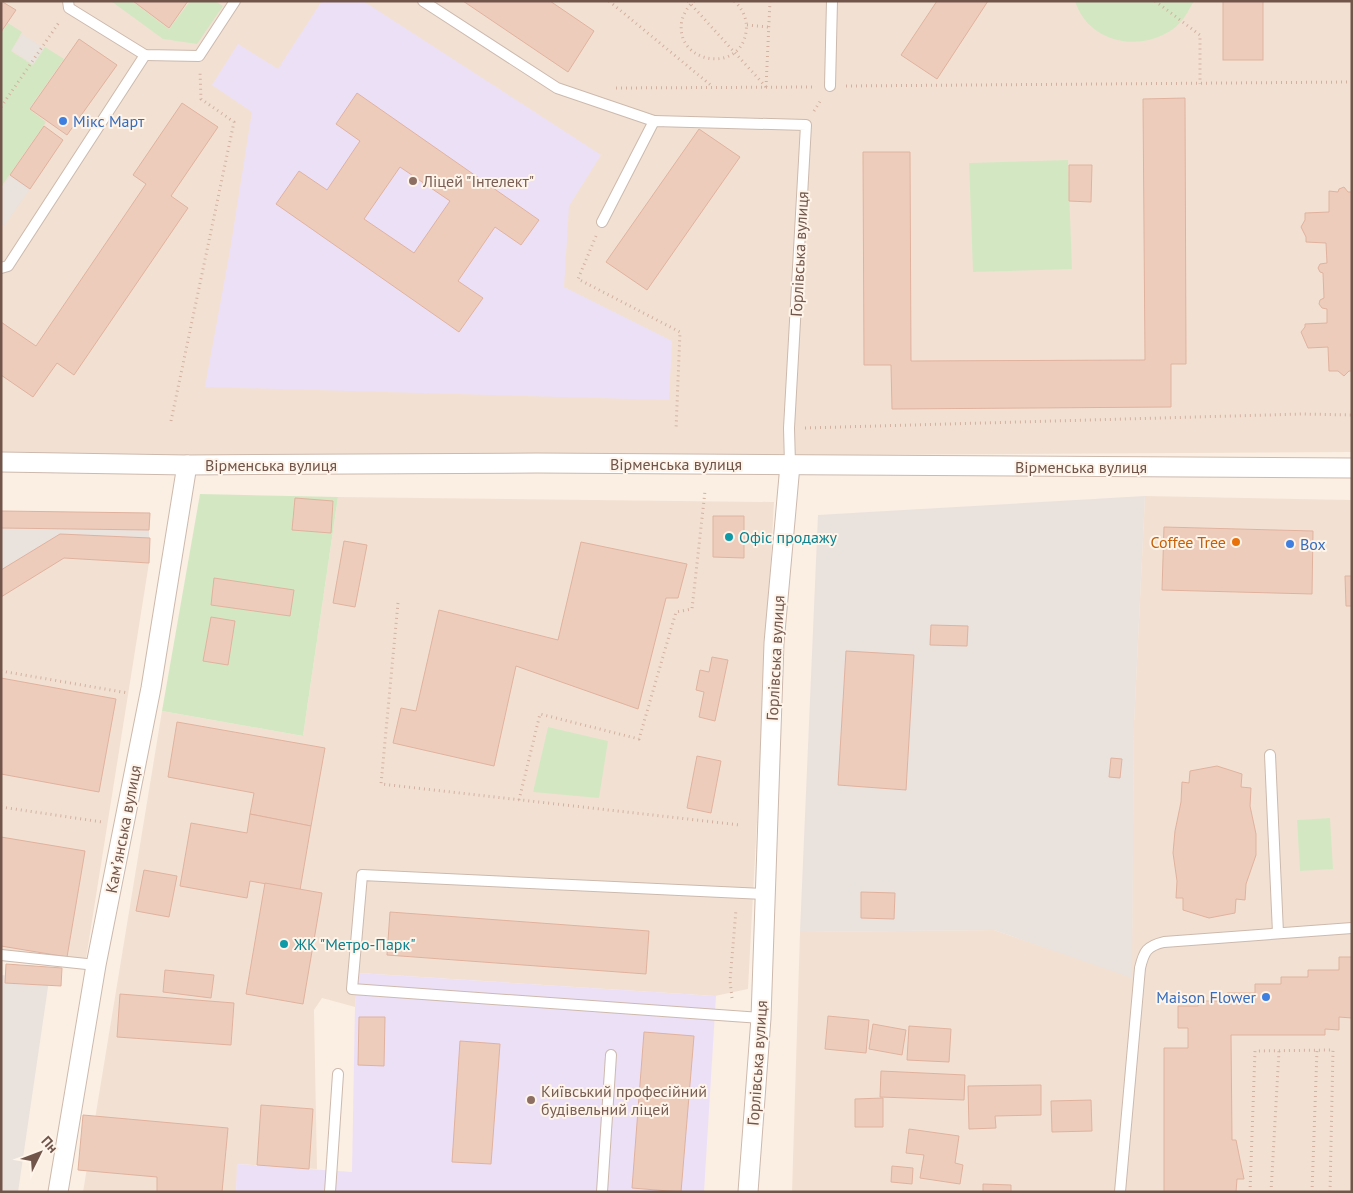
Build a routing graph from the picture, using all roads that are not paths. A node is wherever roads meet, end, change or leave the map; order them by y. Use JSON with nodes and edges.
{"nodes":[{"id":1,"x":235,"y":1,"type":"edge"},
{"id":2,"x":423,"y":1,"type":"edge"},
{"id":3,"x":832,"y":1,"type":"edge"},
{"id":4,"x":69,"y":4,"type":"edge"},
{"id":5,"x":144,"y":54,"type":"junction"},
{"id":6,"x":830,"y":86,"type":"road end"},
{"id":7,"x":654,"y":121,"type":"junction"},
{"id":8,"x":602,"y":222,"type":"road end"},
{"id":9,"x":1,"y":268,"type":"edge"},
{"id":10,"x":1,"y":462,"type":"edge"},
{"id":11,"x":187,"y":465,"type":"junction"},
{"id":12,"x":790,"y":465,"type":"junction"},
{"id":13,"x":1352,"y":468,"type":"edge"},
{"id":14,"x":1270,"y":755,"type":"dead end"},
{"id":15,"x":764,"y":894,"type":"junction"},
{"id":16,"x":1352,"y":928,"type":"edge"},
{"id":17,"x":1278,"y":934,"type":"junction"},
{"id":18,"x":1,"y":954,"type":"edge"},
{"id":19,"x":96,"y":965,"type":"junction"},
{"id":20,"x":761,"y":1018,"type":"junction"},
{"id":21,"x":611,"y":1055,"type":"dead end"},
{"id":22,"x":338,"y":1074,"type":"dead end"},
{"id":23,"x":58,"y":1192,"type":"edge"},
{"id":24,"x":330,"y":1192,"type":"edge"},
{"id":25,"x":602,"y":1192,"type":"edge"},
{"id":26,"x":748,"y":1192,"type":"edge"},
{"id":27,"x":1120,"y":1192,"type":"edge"}],
"edges":[{"from":1,"to":5,"type":"lane"},
{"from":2,"to":7,"type":"lane"},
{"from":3,"to":6,"type":"lane"},
{"from":4,"to":5,"type":"lane"},
{"from":5,"to":9,"type":"lane"},
{"from":7,"to":8,"type":"lane"},
{"from":7,"to":12,"type":"lane","name":"Горлівська вулиця"},
{"from":10,"to":11,"type":"street","name":"Вірменська вулиця"},
{"from":11,"to":12,"type":"street","name":"Вірменська вулиця"},
{"from":11,"to":19,"type":"street","name":"Камʼянська вулиця"},
{"from":12,"to":13,"type":"street","name":"Вірменська вулиця"},
{"from":12,"to":15,"type":"street","name":"Горлівська вулиця"},
{"from":14,"to":17,"type":"lane"},
{"from":15,"to":20,"type":"street","name":"Горлівська вулиця"},
{"from":15,"to":20,"type":"lane"},
{"from":16,"to":17,"type":"lane"},
{"from":17,"to":27,"type":"lane"},
{"from":18,"to":19,"type":"lane"},
{"from":19,"to":23,"type":"street","name":"Камʼянська вулиця"},
{"from":20,"to":26,"type":"street","name":"Горлівська вулиця"},
{"from":21,"to":25,"type":"lane"},
{"from":22,"to":24,"type":"lane"}]}
